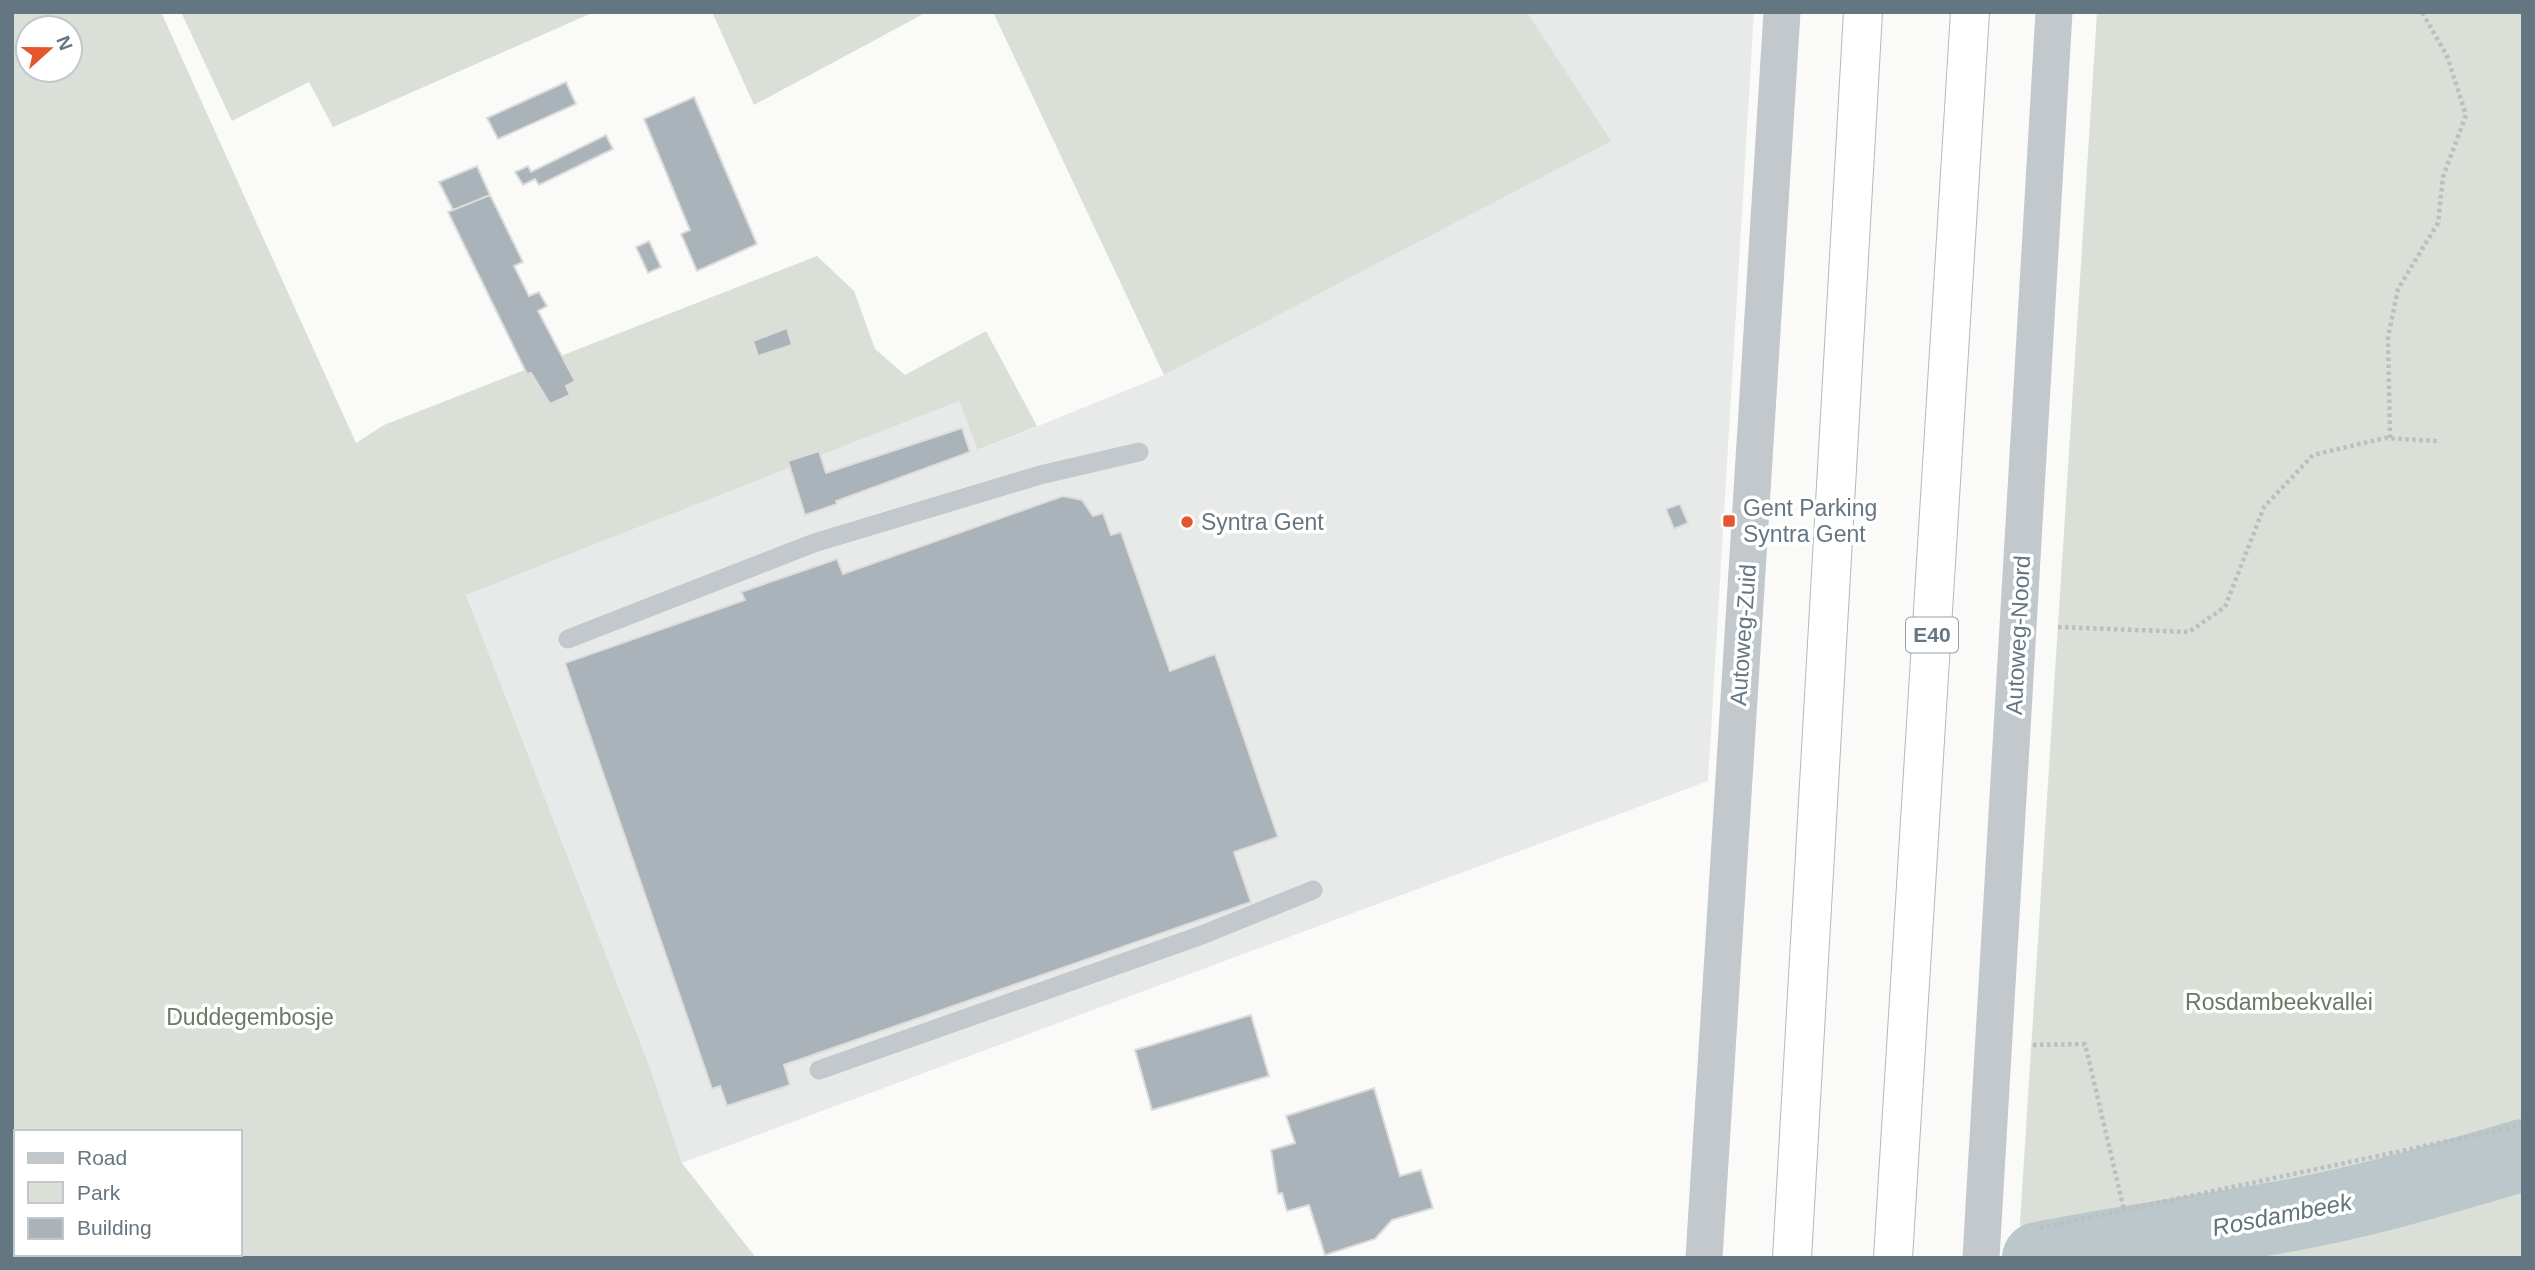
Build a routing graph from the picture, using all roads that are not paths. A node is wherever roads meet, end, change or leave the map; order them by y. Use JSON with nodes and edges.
{"nodes":[{"id":1,"x":1782,"y":12,"type":"edge"},
{"id":2,"x":1863,"y":12,"type":"edge"},
{"id":3,"x":1970,"y":12,"type":"edge"},
{"id":4,"x":2054,"y":12,"type":"edge"},
{"id":5,"x":1139,"y":452,"type":"dead end"},
{"id":6,"x":568,"y":639,"type":"dead end"},
{"id":7,"x":1313,"y":890,"type":"dead end"},
{"id":8,"x":819,"y":1070,"type":"dead end"},
{"id":9,"x":1704,"y":1258,"type":"edge"},
{"id":10,"x":1792,"y":1258,"type":"edge"},
{"id":11,"x":1893,"y":1258,"type":"edge"},
{"id":12,"x":1981,"y":1258,"type":"edge"}],
"edges":[{"from":1,"to":9,"type":"street","name":"Autoweg-Zuid"},
{"from":2,"to":10,"type":"highway"},
{"from":3,"to":11,"type":"highway","number":"E40"},
{"from":4,"to":12,"type":"street","name":"Autoweg-Noord"},
{"from":5,"to":6,"type":"lane"},
{"from":7,"to":8,"type":"lane"}]}
